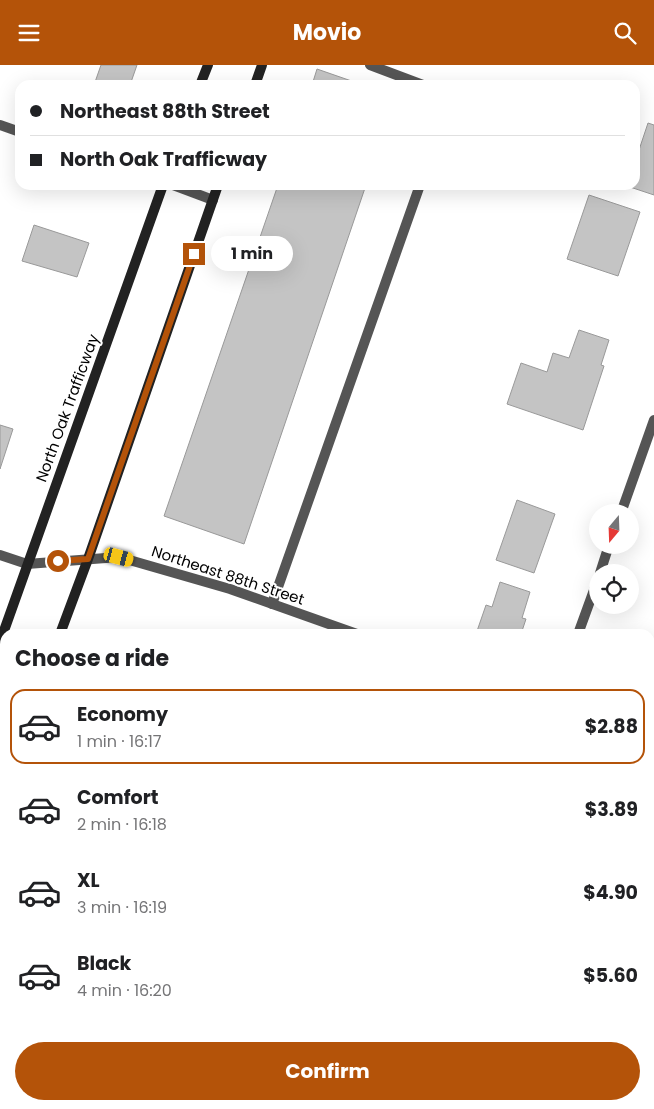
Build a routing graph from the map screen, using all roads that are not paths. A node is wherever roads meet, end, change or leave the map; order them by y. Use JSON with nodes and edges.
{"nodes":[{"id":1,"x":208,"y":65,"type":"edge"},
{"id":2,"x":262,"y":65,"type":"edge"},
{"id":3,"x":370,"y":65,"type":"edge"},
{"id":4,"x":202,"y":80,"type":"edge"},
{"id":5,"x":256,"y":80,"type":"edge"},
{"id":6,"x":410,"y":80,"type":"edge"},
{"id":7,"x":0,"y":125,"type":"edge"},
{"id":8,"x":15,"y":130,"type":"edge"},
{"id":9,"x":161,"y":190,"type":"edge"},
{"id":10,"x":186,"y":190,"type":"edge"},
{"id":11,"x":216,"y":190,"type":"edge"},
{"id":12,"x":418,"y":190,"type":"edge"},
{"id":13,"x":213,"y":200,"type":"junction"},
{"id":14,"x":654,"y":420,"type":"edge"},
{"id":15,"x":624,"y":504,"type":"edge"},
{"id":16,"x":0,"y":555,"type":"edge"},
{"id":17,"x":88,"y":559,"type":"junction"},
{"id":18,"x":27,"y":564,"type":"junction"},
{"id":19,"x":272,"y":604,"type":"junction"},
{"id":20,"x":589,"y":604,"type":"edge"},
{"id":21,"x":4,"y":629,"type":"edge"},
{"id":22,"x":62,"y":629,"type":"edge"},
{"id":23,"x":343,"y":629,"type":"edge"},
{"id":24,"x":580,"y":629,"type":"edge"}],
"edges":[{"from":1,"to":4,"type":"main road"},
{"from":2,"to":5,"type":"main road"},
{"from":3,"to":6,"type":"street"},
{"from":7,"to":8,"type":"street"},
{"from":9,"to":18,"type":"main road","name":"North Oak Trafficway"},
{"from":10,"to":13,"type":"street"},
{"from":11,"to":13,"type":"main road"},
{"from":12,"to":19,"type":"street"},
{"from":13,"to":17,"type":"main road"},
{"from":14,"to":15,"type":"street"},
{"from":16,"to":18,"type":"street","name":"Northeast 88th Street"},
{"from":17,"to":18,"type":"street","name":"Northeast 88th Street"},
{"from":17,"to":19,"type":"street","name":"Northeast 88th Street"},
{"from":17,"to":22,"type":"main road"},
{"from":18,"to":21,"type":"main road","name":"North Oak Trafficway"},
{"from":19,"to":23,"type":"street","name":"Northeast 88th Street"},
{"from":20,"to":24,"type":"street"}]}
